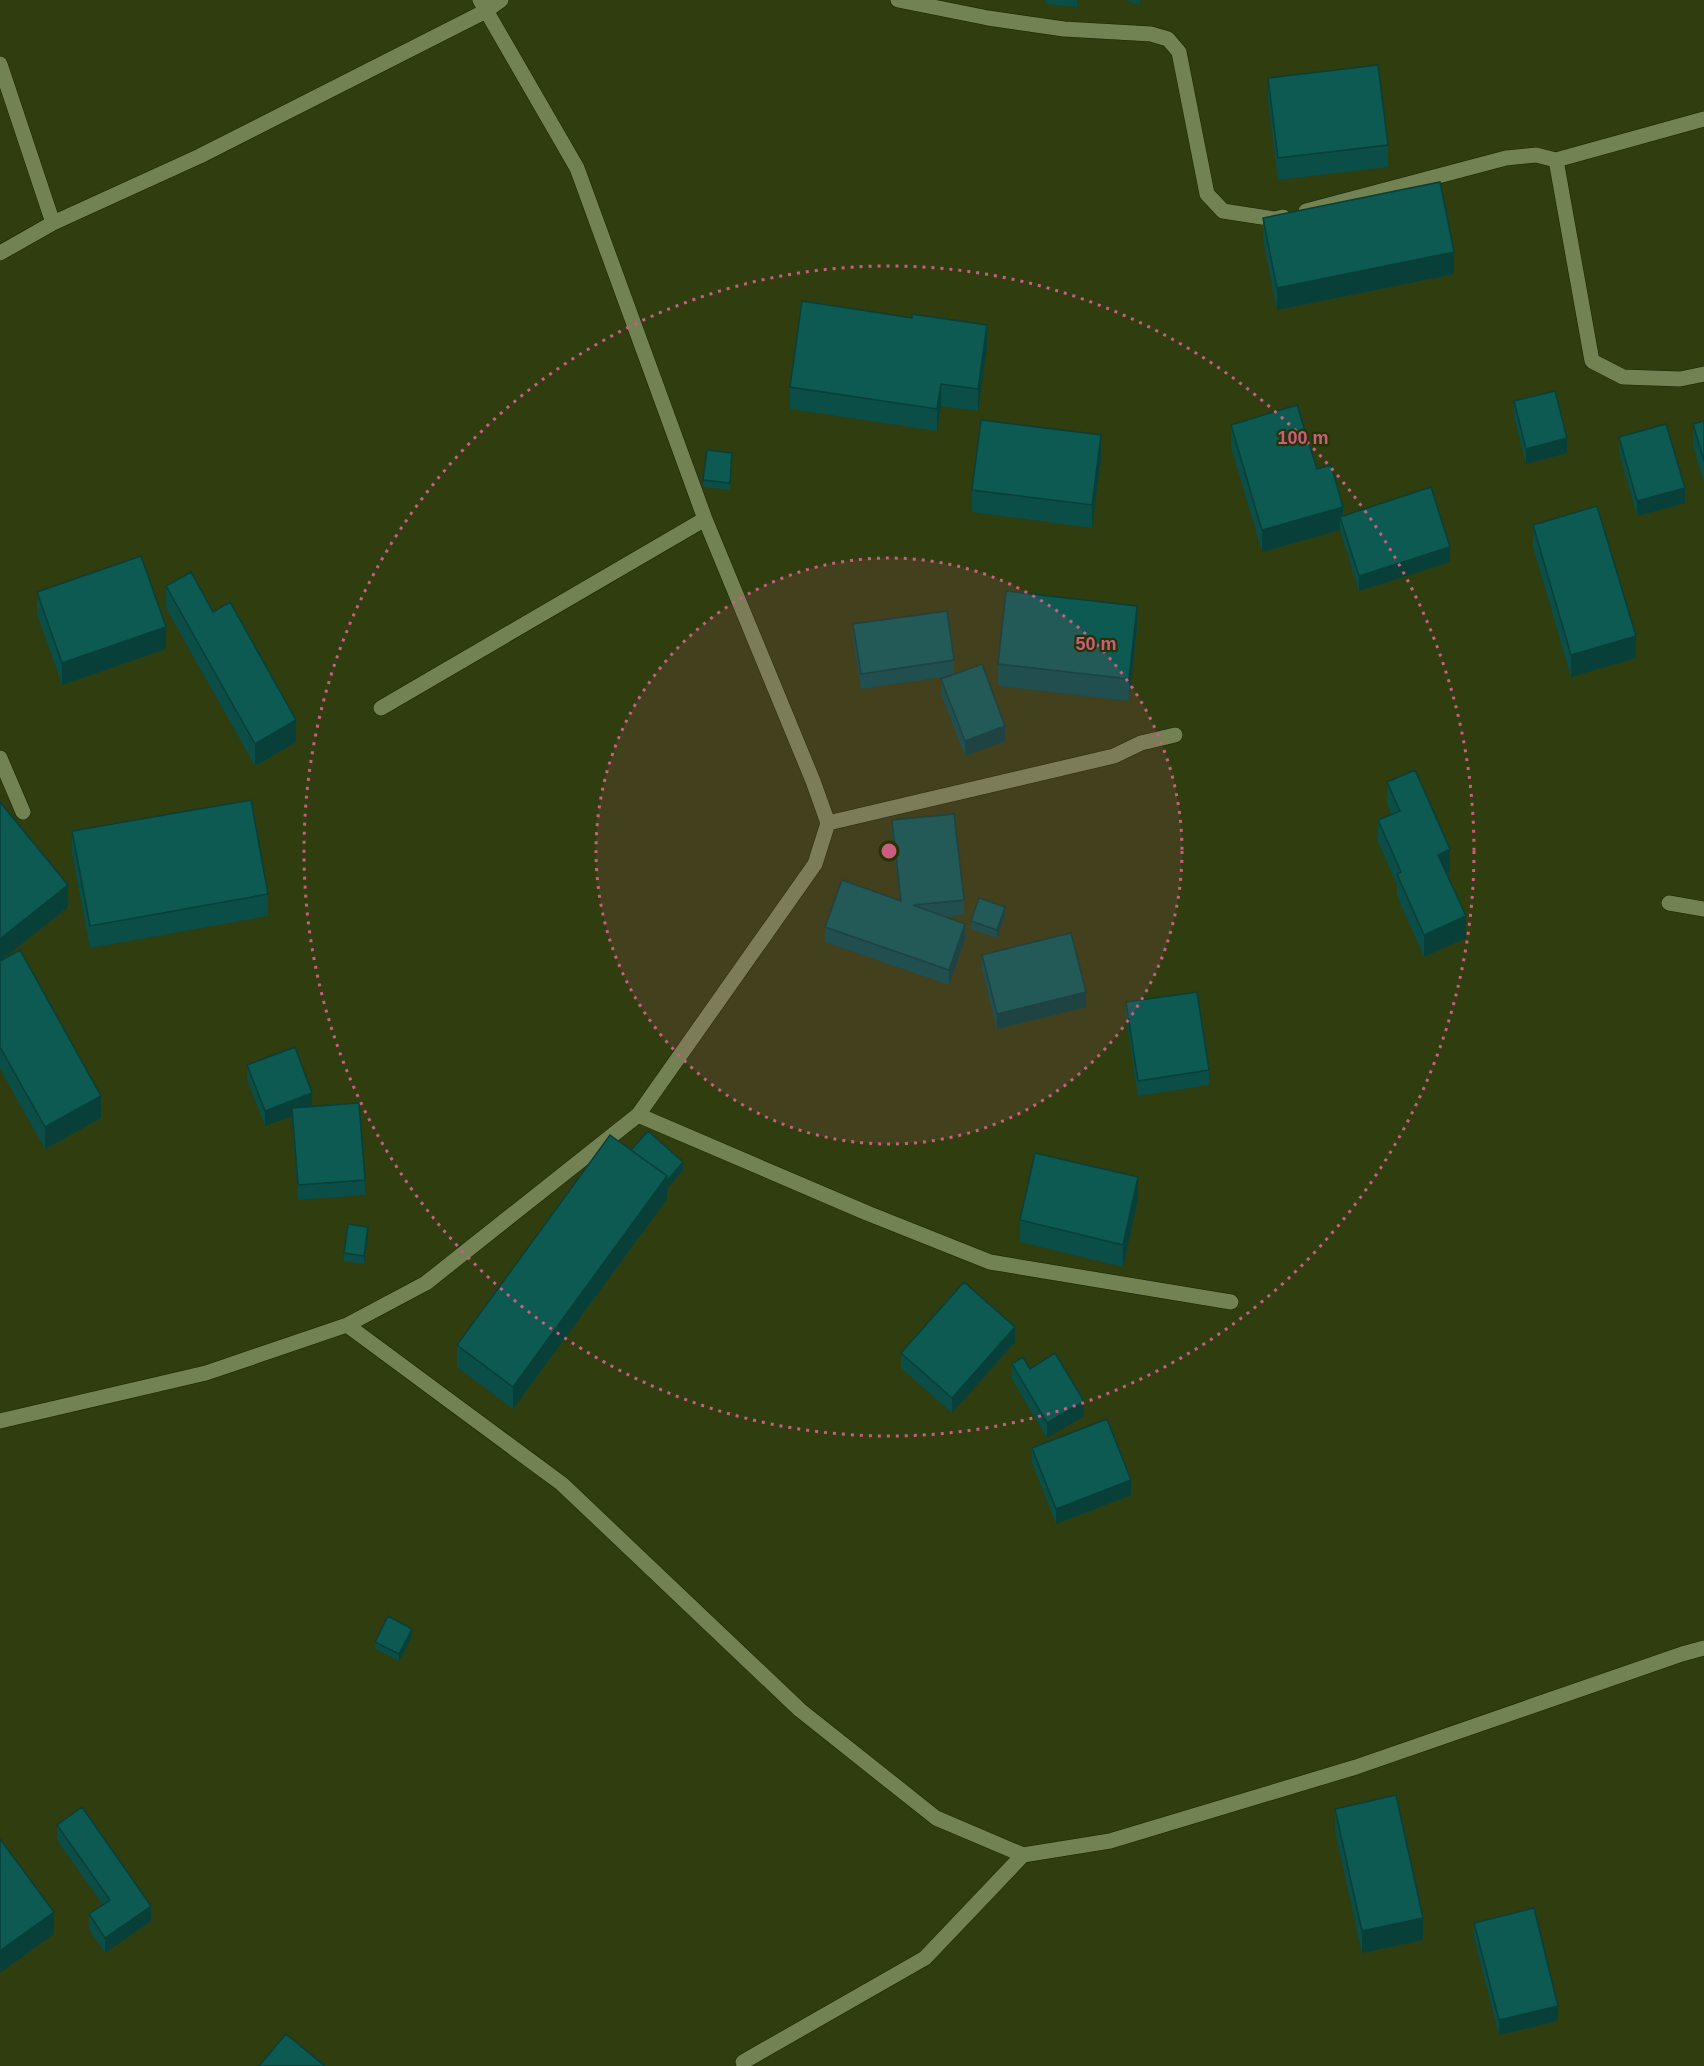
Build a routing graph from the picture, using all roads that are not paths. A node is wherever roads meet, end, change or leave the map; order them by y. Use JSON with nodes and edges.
{"nodes":[{"id":1,"x":501,"y":0,"type":"edge"},
{"id":2,"x":898,"y":0,"type":"edge"},
{"id":3,"x":483,"y":5,"type":"edge"},
{"id":4,"x":0,"y":64,"type":"edge"},
{"id":5,"x":1704,"y":119,"type":"edge"},
{"id":6,"x":1556,"y":160,"type":"junction"},
{"id":7,"x":53,"y":223,"type":"junction"},
{"id":8,"x":0,"y":253,"type":"edge"},
{"id":9,"x":1704,"y":374,"type":"edge"},
{"id":10,"x":705,"y":519,"type":"junction"},
{"id":11,"x":381,"y":708,"type":"dead end"},
{"id":12,"x":1174,"y":735,"type":"dead end"},
{"id":13,"x":0,"y":759,"type":"edge"},
{"id":14,"x":23,"y":812,"type":"dead end"},
{"id":15,"x":828,"y":823,"type":"junction"},
{"id":16,"x":1669,"y":903,"type":"dead end"},
{"id":17,"x":1704,"y":909,"type":"edge"},
{"id":18,"x":638,"y":1115,"type":"junction"},
{"id":19,"x":1231,"y":1302,"type":"dead end"},
{"id":20,"x":346,"y":1325,"type":"junction"},
{"id":21,"x":0,"y":1421,"type":"edge"},
{"id":22,"x":1704,"y":1648,"type":"edge"},
{"id":23,"x":1023,"y":1855,"type":"junction"},
{"id":24,"x":743,"y":2062,"type":"dead end"}],
"edges":[{"from":1,"to":3,"type":"street"},
{"from":2,"to":6,"type":"street"},
{"from":3,"to":7,"type":"street"},
{"from":3,"to":10,"type":"street"},
{"from":4,"to":7,"type":"street"},
{"from":5,"to":6,"type":"street"},
{"from":6,"to":9,"type":"street"},
{"from":7,"to":8,"type":"street"},
{"from":10,"to":11,"type":"street"},
{"from":10,"to":15,"type":"street"},
{"from":12,"to":15,"type":"street"},
{"from":13,"to":14,"type":"street"},
{"from":15,"to":18,"type":"street"},
{"from":16,"to":17,"type":"street"},
{"from":18,"to":19,"type":"street"},
{"from":18,"to":20,"type":"street"},
{"from":20,"to":21,"type":"street"},
{"from":20,"to":23,"type":"street"},
{"from":22,"to":23,"type":"street"},
{"from":23,"to":24,"type":"street"}]}
